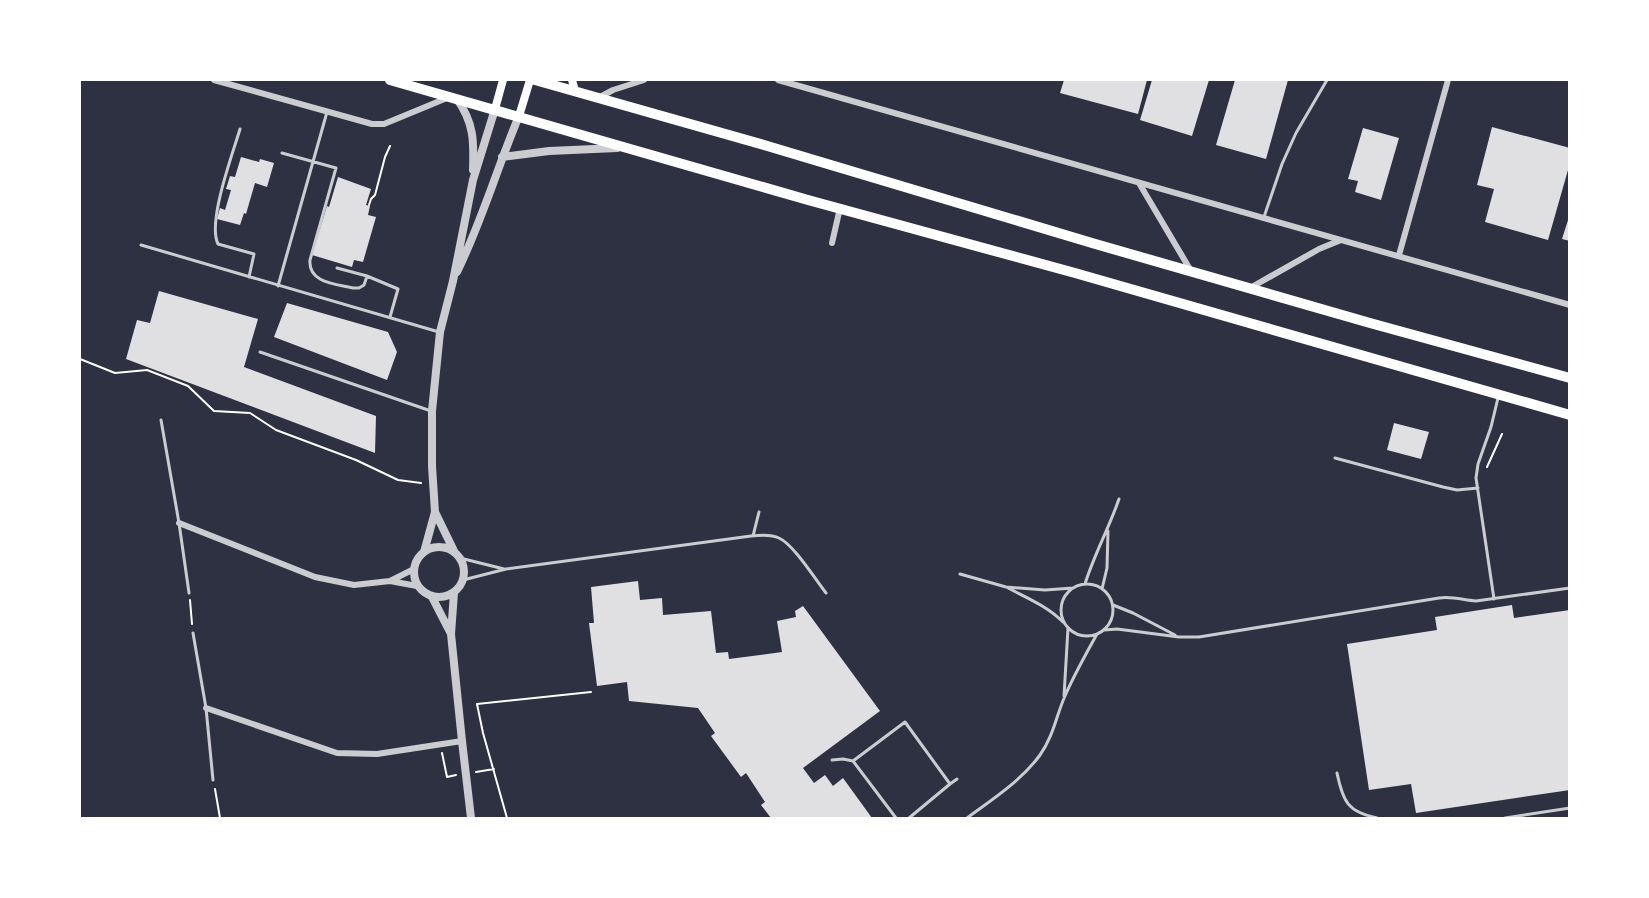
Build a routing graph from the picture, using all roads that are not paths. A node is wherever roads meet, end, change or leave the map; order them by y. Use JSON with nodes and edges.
{"nodes":[{"id":1,"x":214,"y":80,"type":"edge"},
{"id":2,"x":390,"y":80,"type":"edge"},
{"id":3,"x":503,"y":80,"type":"edge"},
{"id":4,"x":530,"y":80,"type":"edge"},
{"id":5,"x":535,"y":80,"type":"edge"},
{"id":6,"x":644,"y":80,"type":"edge"},
{"id":7,"x":778,"y":80,"type":"edge"},
{"id":8,"x":1327,"y":80,"type":"edge"},
{"id":9,"x":1448,"y":80,"type":"edge"},
{"id":10,"x":574,"y":85,"type":"edge"},
{"id":11,"x":453,"y":98,"type":"junction"},
{"id":12,"x":599,"y":98,"type":"junction"},
{"id":13,"x":495,"y":109,"type":"junction"},
{"id":14,"x":327,"y":112,"type":"junction"},
{"id":15,"x":519,"y":116,"type":"junction"},
{"id":16,"x":240,"y":129,"type":"dead end"},
{"id":17,"x":626,"y":147,"type":"junction"},
{"id":18,"x":282,"y":153,"type":"dead end"},
{"id":19,"x":502,"y":157,"type":"junction"},
{"id":20,"x":314,"y":161,"type":"junction"},
{"id":21,"x":473,"y":180,"type":"junction"},
{"id":22,"x":1139,"y":182,"type":"junction"},
{"id":23,"x":840,"y":208,"type":"junction"},
{"id":24,"x":1264,"y":218,"type":"junction"},
{"id":25,"x":1341,"y":240,"type":"junction"},
{"id":26,"x":832,"y":243,"type":"dead end"},
{"id":27,"x":141,"y":245,"type":"dead end"},
{"id":28,"x":1399,"y":255,"type":"junction"},
{"id":29,"x":338,"y":268,"type":"dead end"},
{"id":30,"x":1191,"y":271,"type":"junction"},
{"id":31,"x":367,"y":276,"type":"junction"},
{"id":32,"x":249,"y":277,"type":"junction"},
{"id":33,"x":453,"y":281,"type":"junction"},
{"id":34,"x":278,"y":286,"type":"junction"},
{"id":35,"x":1250,"y":289,"type":"junction"},
{"id":36,"x":1569,"y":305,"type":"edge"},
{"id":37,"x":390,"y":317,"type":"junction"},
{"id":38,"x":440,"y":332,"type":"junction"},
{"id":39,"x":260,"y":352,"type":"dead end"},
{"id":40,"x":1569,"y":378,"type":"edge"},
{"id":41,"x":1499,"y":393,"type":"junction"},
{"id":42,"x":432,"y":411,"type":"junction"},
{"id":43,"x":1569,"y":415,"type":"edge"},
{"id":44,"x":161,"y":420,"type":"dead end"},
{"id":45,"x":1335,"y":458,"type":"dead end"},
{"id":46,"x":1478,"y":488,"type":"junction"},
{"id":47,"x":1119,"y":499,"type":"dead end"},
{"id":48,"x":435,"y":512,"type":"junction"},
{"id":49,"x":759,"y":512,"type":"dead end"},
{"id":50,"x":179,"y":523,"type":"junction"},
{"id":51,"x":1108,"y":529,"type":"junction"},
{"id":52,"x":753,"y":536,"type":"junction"},
{"id":53,"x":424,"y":552,"type":"junction"},
{"id":54,"x":454,"y":552,"type":"junction"},
{"id":55,"x":460,"y":558,"type":"junction"},
{"id":56,"x":414,"y":569,"type":"junction"},
{"id":57,"x":506,"y":569,"type":"junction"},
{"id":58,"x":960,"y":574,"type":"dead end"},
{"id":59,"x":463,"y":580,"type":"junction"},
{"id":60,"x":390,"y":581,"type":"junction"},
{"id":61,"x":1085,"y":584,"type":"junction"},
{"id":62,"x":417,"y":586,"type":"junction"},
{"id":63,"x":1006,"y":587,"type":"junction"},
{"id":64,"x":1074,"y":588,"type":"junction"},
{"id":65,"x":1569,"y":588,"type":"edge"},
{"id":66,"x":1102,"y":589,"type":"junction"},
{"id":67,"x":189,"y":593,"type":"road end"},
{"id":68,"x":454,"y":593,"type":"junction"},
{"id":69,"x":826,"y":593,"type":"dead end"},
{"id":70,"x":432,"y":597,"type":"junction"},
{"id":71,"x":1494,"y":599,"type":"junction"},
{"id":72,"x":1113,"y":605,"type":"junction"},
{"id":73,"x":1064,"y":623,"type":"junction"},
{"id":74,"x":1068,"y":628,"type":"junction"},
{"id":75,"x":1104,"y":630,"type":"junction"},
{"id":76,"x":193,"y":633,"type":"road end"},
{"id":77,"x":451,"y":634,"type":"junction"},
{"id":78,"x":1097,"y":634,"type":"junction"},
{"id":79,"x":1179,"y":637,"type":"junction"},
{"id":80,"x":1064,"y":697,"type":"junction"},
{"id":81,"x":206,"y":708,"type":"junction"},
{"id":82,"x":462,"y":741,"type":"junction"},
{"id":83,"x":832,"y":760,"type":"dead end"},
{"id":84,"x":853,"y":761,"type":"junction"},
{"id":85,"x":1337,"y":773,"type":"dead end"},
{"id":86,"x":957,"y":779,"type":"dead end"},
{"id":87,"x":213,"y":780,"type":"road end"},
{"id":88,"x":950,"y":784,"type":"junction"},
{"id":89,"x":1569,"y":808,"type":"edge"},
{"id":90,"x":471,"y":819,"type":"edge"},
{"id":91,"x":896,"y":819,"type":"edge"},
{"id":92,"x":909,"y":819,"type":"edge"},
{"id":93,"x":967,"y":819,"type":"edge"},
{"id":94,"x":1377,"y":819,"type":"edge"},
{"id":95,"x":1505,"y":819,"type":"edge"}],
"edges":[{"from":1,"to":14,"type":"street"},
{"from":2,"to":11,"type":"highway"},
{"from":3,"to":13,"type":"main road"},
{"from":4,"to":15,"type":"main road"},
{"from":5,"to":10,"type":"highway"},
{"from":6,"to":12,"type":"street"},
{"from":7,"to":22,"type":"street"},
{"from":8,"to":24,"type":"lane"},
{"from":9,"to":28,"type":"street"},
{"from":10,"to":12,"type":"highway"},
{"from":11,"to":13,"type":"highway"},
{"from":11,"to":14,"type":"street"},
{"from":11,"to":21,"type":"street"},
{"from":12,"to":30,"type":"highway"},
{"from":13,"to":15,"type":"highway"},
{"from":13,"to":21,"type":"street"},
{"from":14,"to":20,"type":"lane"},
{"from":15,"to":17,"type":"highway"},
{"from":15,"to":19,"type":"street"},
{"from":16,"to":32,"type":"lane"},
{"from":17,"to":19,"type":"street"},
{"from":17,"to":23,"type":"highway"},
{"from":18,"to":20,"type":"lane"},
{"from":19,"to":33,"type":"street"},
{"from":20,"to":31,"type":"lane"},
{"from":20,"to":34,"type":"lane"},
{"from":21,"to":33,"type":"street"},
{"from":22,"to":24,"type":"street"},
{"from":22,"to":30,"type":"street"},
{"from":23,"to":26,"type":"street"},
{"from":23,"to":41,"type":"highway"},
{"from":24,"to":25,"type":"street"},
{"from":25,"to":28,"type":"street"},
{"from":25,"to":35,"type":"street"},
{"from":27,"to":32,"type":"lane"},
{"from":28,"to":36,"type":"street"},
{"from":29,"to":31,"type":"lane"},
{"from":30,"to":35,"type":"highway"},
{"from":31,"to":37,"type":"lane"},
{"from":32,"to":34,"type":"lane"},
{"from":33,"to":38,"type":"street"},
{"from":34,"to":37,"type":"lane"},
{"from":35,"to":40,"type":"highway"},
{"from":37,"to":38,"type":"lane"},
{"from":38,"to":42,"type":"street"},
{"from":39,"to":42,"type":"lane"},
{"from":41,"to":43,"type":"highway"},
{"from":41,"to":46,"type":"lane"},
{"from":42,"to":48,"type":"street"},
{"from":44,"to":50,"type":"lane"},
{"from":45,"to":46,"type":"lane"},
{"from":46,"to":71,"type":"lane"},
{"from":47,"to":51,"type":"lane"},
{"from":48,"to":53,"type":"street"},
{"from":48,"to":54,"type":"street"},
{"from":49,"to":52,"type":"lane"},
{"from":50,"to":60,"type":"street"},
{"from":50,"to":67,"type":"lane"},
{"from":51,"to":61,"type":"lane"},
{"from":51,"to":66,"type":"lane"},
{"from":52,"to":57,"type":"lane"},
{"from":52,"to":69,"type":"lane"},
{"from":53,"to":54,"type":"street"},
{"from":53,"to":56,"type":"street"},
{"from":54,"to":55,"type":"street"},
{"from":55,"to":57,"type":"lane"},
{"from":55,"to":59,"type":"street"},
{"from":56,"to":60,"type":"street"},
{"from":56,"to":62,"type":"street"},
{"from":57,"to":59,"type":"lane"},
{"from":58,"to":63,"type":"lane"},
{"from":59,"to":68,"type":"street"},
{"from":60,"to":62,"type":"street"},
{"from":61,"to":64,"type":"lane"},
{"from":61,"to":66,"type":"lane"},
{"from":62,"to":70,"type":"street"},
{"from":63,"to":64,"type":"lane"},
{"from":63,"to":73,"type":"lane"},
{"from":64,"to":73,"type":"lane"},
{"from":65,"to":71,"type":"lane"},
{"from":66,"to":72,"type":"lane"},
{"from":68,"to":70,"type":"street"},
{"from":68,"to":77,"type":"street"},
{"from":70,"to":77,"type":"street"},
{"from":71,"to":79,"type":"lane"},
{"from":72,"to":75,"type":"lane"},
{"from":72,"to":79,"type":"lane"},
{"from":73,"to":74,"type":"lane"},
{"from":74,"to":78,"type":"lane"},
{"from":74,"to":80,"type":"lane"},
{"from":75,"to":78,"type":"lane"},
{"from":75,"to":79,"type":"lane"},
{"from":76,"to":81,"type":"lane"},
{"from":77,"to":82,"type":"street"},
{"from":78,"to":80,"type":"lane"},
{"from":80,"to":93,"type":"lane"},
{"from":81,"to":82,"type":"street"},
{"from":81,"to":87,"type":"lane"},
{"from":82,"to":90,"type":"street"},
{"from":83,"to":84,"type":"lane"},
{"from":84,"to":88,"type":"lane"},
{"from":84,"to":91,"type":"lane"},
{"from":85,"to":94,"type":"lane"},
{"from":86,"to":88,"type":"lane"},
{"from":88,"to":92,"type":"lane"},
{"from":89,"to":95,"type":"lane"}]}
